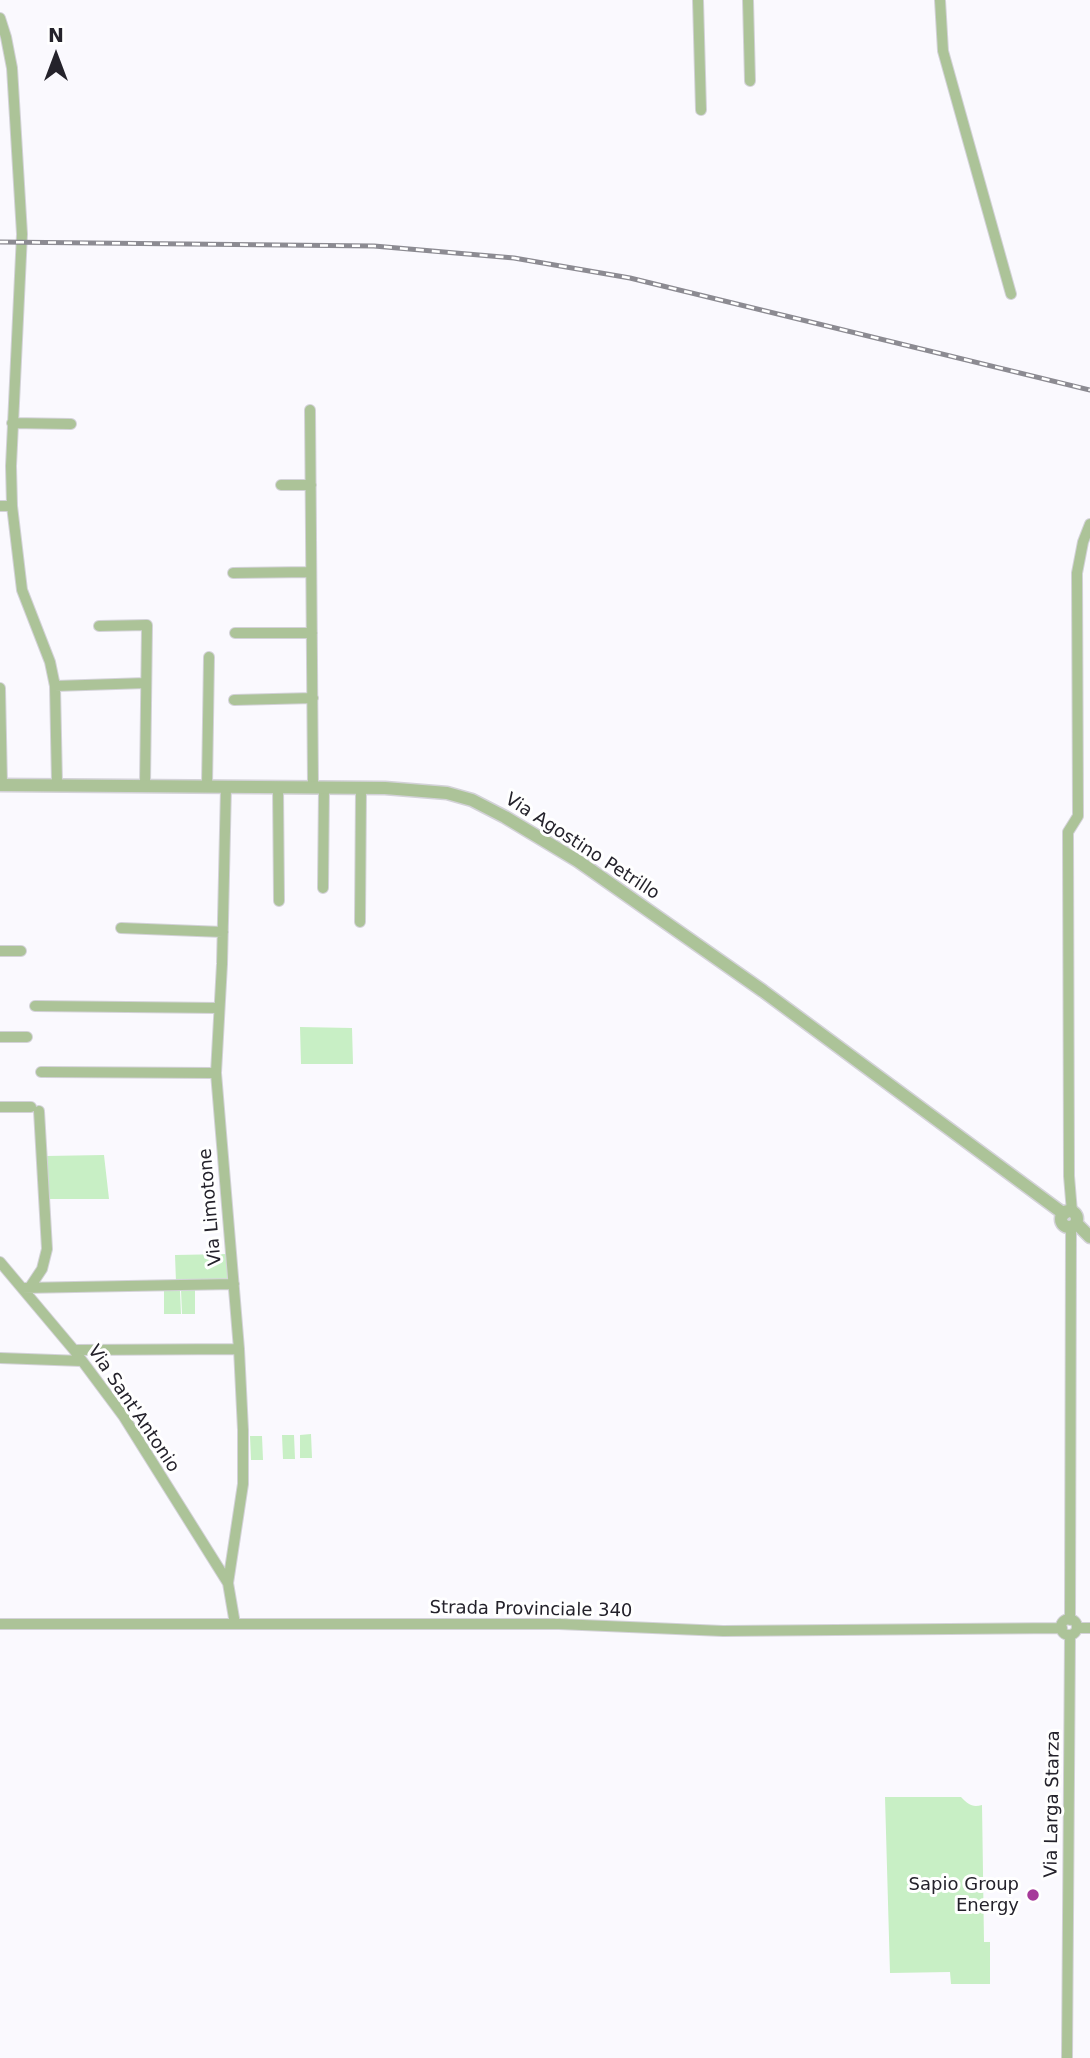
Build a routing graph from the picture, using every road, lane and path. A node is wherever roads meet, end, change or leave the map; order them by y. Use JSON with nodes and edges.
{"nodes":[{"id":1,"x":698,"y":0,"type":"edge"},
{"id":2,"x":748,"y":0,"type":"edge"},
{"id":3,"x":940,"y":0,"type":"edge"},
{"id":4,"x":0,"y":18,"type":"edge"},
{"id":5,"x":750,"y":81,"type":"dead end"},
{"id":6,"x":701,"y":110,"type":"dead end"},
{"id":7,"x":1011,"y":294,"type":"dead end"},
{"id":8,"x":310,"y":410,"type":"dead end"},
{"id":9,"x":12,"y":423,"type":"junction"},
{"id":10,"x":71,"y":424,"type":"dead end"},
{"id":11,"x":281,"y":485,"type":"dead end"},
{"id":12,"x":310,"y":485,"type":"junction"},
{"id":13,"x":0,"y":506,"type":"edge"},
{"id":14,"x":12,"y":506,"type":"junction"},
{"id":15,"x":1090,"y":524,"type":"edge"},
{"id":16,"x":311,"y":572,"type":"junction"},
{"id":17,"x":233,"y":573,"type":"dead end"},
{"id":18,"x":99,"y":626,"type":"dead end"},
{"id":19,"x":234,"y":633,"type":"dead end"},
{"id":20,"x":312,"y":633,"type":"junction"},
{"id":21,"x":209,"y":657,"type":"dead end"},
{"id":22,"x":146,"y":683,"type":"junction"},
{"id":23,"x":55,"y":686,"type":"junction"},
{"id":24,"x":0,"y":688,"type":"edge"},
{"id":25,"x":313,"y":698,"type":"junction"},
{"id":26,"x":234,"y":700,"type":"dead end"},
{"id":27,"x":57,"y":784,"type":"junction"},
{"id":28,"x":1,"y":785,"type":"edge"},
{"id":29,"x":145,"y":785,"type":"junction"},
{"id":30,"x":207,"y":786,"type":"junction"},
{"id":31,"x":226,"y":786,"type":"junction"},
{"id":32,"x":278,"y":787,"type":"junction"},
{"id":33,"x":318,"y":787,"type":"junction"},
{"id":34,"x":361,"y":788,"type":"junction"},
{"id":35,"x":1090,"y":811,"type":"edge"},
{"id":36,"x":1078,"y":816,"type":"junction"},
{"id":37,"x":323,"y":888,"type":"dead end"},
{"id":38,"x":279,"y":901,"type":"dead end"},
{"id":39,"x":360,"y":922,"type":"dead end"},
{"id":40,"x":121,"y":928,"type":"dead end"},
{"id":41,"x":223,"y":932,"type":"junction"},
{"id":42,"x":0,"y":951,"type":"edge"},
{"id":43,"x":21,"y":951,"type":"dead end"},
{"id":44,"x":35,"y":1006,"type":"dead end"},
{"id":45,"x":219,"y":1008,"type":"junction"},
{"id":46,"x":0,"y":1037,"type":"edge"},
{"id":47,"x":27,"y":1037,"type":"dead end"},
{"id":48,"x":41,"y":1072,"type":"dead end"},
{"id":49,"x":216,"y":1073,"type":"junction"},
{"id":50,"x":0,"y":1107,"type":"edge"},
{"id":51,"x":1067,"y":1216,"type":"junction"},
{"id":52,"x":1090,"y":1237,"type":"edge"},
{"id":53,"x":0,"y":1262,"type":"edge"},
{"id":54,"x":234,"y":1284,"type":"junction"},
{"id":55,"x":26,"y":1288,"type":"junction"},
{"id":56,"x":239,"y":1349,"type":"junction"},
{"id":57,"x":74,"y":1350,"type":"junction"},
{"id":58,"x":0,"y":1358,"type":"edge"},
{"id":59,"x":82,"y":1361,"type":"junction"},
{"id":60,"x":228,"y":1583,"type":"junction"},
{"id":61,"x":0,"y":1623,"type":"edge"},
{"id":62,"x":235,"y":1624,"type":"junction"},
{"id":63,"x":1070,"y":1628,"type":"junction"},
{"id":64,"x":1090,"y":1628,"type":"edge"},
{"id":65,"x":1068,"y":2058,"type":"edge"}],
"edges":[{"from":1,"to":6,"type":"street"},
{"from":2,"to":5,"type":"street"},
{"from":3,"to":7,"type":"street"},
{"from":4,"to":9,"type":"street"},
{"from":8,"to":12,"type":"street"},
{"from":9,"to":10,"type":"street"},
{"from":9,"to":14,"type":"street"},
{"from":11,"to":12,"type":"street"},
{"from":12,"to":16,"type":"street"},
{"from":13,"to":14,"type":"street"},
{"from":14,"to":23,"type":"street"},
{"from":15,"to":36,"type":"street","name":"Via Larga Starza"},
{"from":16,"to":17,"type":"street"},
{"from":16,"to":20,"type":"street"},
{"from":18,"to":22,"type":"street"},
{"from":19,"to":20,"type":"street"},
{"from":20,"to":25,"type":"street"},
{"from":21,"to":30,"type":"street"},
{"from":22,"to":23,"type":"street"},
{"from":22,"to":29,"type":"street"},
{"from":23,"to":27,"type":"street"},
{"from":24,"to":28,"type":"street"},
{"from":25,"to":26,"type":"street"},
{"from":25,"to":33,"type":"street"},
{"from":27,"to":28,"type":"street","name":"Via Agostino Petrillo"},
{"from":27,"to":29,"type":"street","name":"Via Agostino Petrillo"},
{"from":29,"to":30,"type":"street","name":"Via Agostino Petrillo"},
{"from":30,"to":31,"type":"street","name":"Via Agostino Petrillo"},
{"from":31,"to":32,"type":"street","name":"Via Agostino Petrillo"},
{"from":31,"to":41,"type":"street","name":"Via Limotone"},
{"from":32,"to":33,"type":"street","name":"Via Agostino Petrillo"},
{"from":32,"to":38,"type":"street"},
{"from":33,"to":34,"type":"street","name":"Via Agostino Petrillo"},
{"from":33,"to":37,"type":"street"},
{"from":34,"to":39,"type":"street"},
{"from":34,"to":51,"type":"street","name":"Via Agostino Petrillo"},
{"from":35,"to":36,"type":"street"},
{"from":36,"to":51,"type":"street","name":"Via Larga Starza"},
{"from":40,"to":41,"type":"street"},
{"from":41,"to":45,"type":"street","name":"Via Limotone"},
{"from":42,"to":43,"type":"street"},
{"from":44,"to":45,"type":"street"},
{"from":45,"to":49,"type":"street","name":"Via Limotone"},
{"from":46,"to":47,"type":"street"},
{"from":48,"to":49,"type":"street"},
{"from":49,"to":54,"type":"street","name":"Via Limotone"},
{"from":50,"to":55,"type":"street"},
{"from":51,"to":52,"type":"street","name":"Via Agostino Petrillo"},
{"from":51,"to":63,"type":"street","name":"Via Larga Starza"},
{"from":53,"to":55,"type":"street","name":"Via Sant'Antonio"},
{"from":54,"to":55,"type":"street"},
{"from":54,"to":56,"type":"street","name":"Via Limotone"},
{"from":55,"to":57,"type":"street","name":"Via Sant'Antonio"},
{"from":56,"to":57,"type":"street"},
{"from":56,"to":60,"type":"street","name":"Via Limotone"},
{"from":57,"to":59,"type":"street","name":"Via Sant'Antonio"},
{"from":58,"to":59,"type":"street"},
{"from":59,"to":60,"type":"street","name":"Via Sant'Antonio"},
{"from":60,"to":62,"type":"street","name":"Via Limotone"},
{"from":61,"to":62,"type":"street","name":"Strada Provinciale 340"},
{"from":62,"to":63,"type":"street","name":"Strada Provinciale 340"},
{"from":63,"to":64,"type":"street","name":"Strada Provinciale 340"},
{"from":63,"to":65,"type":"street","name":"Via Larga Starza"}]}
